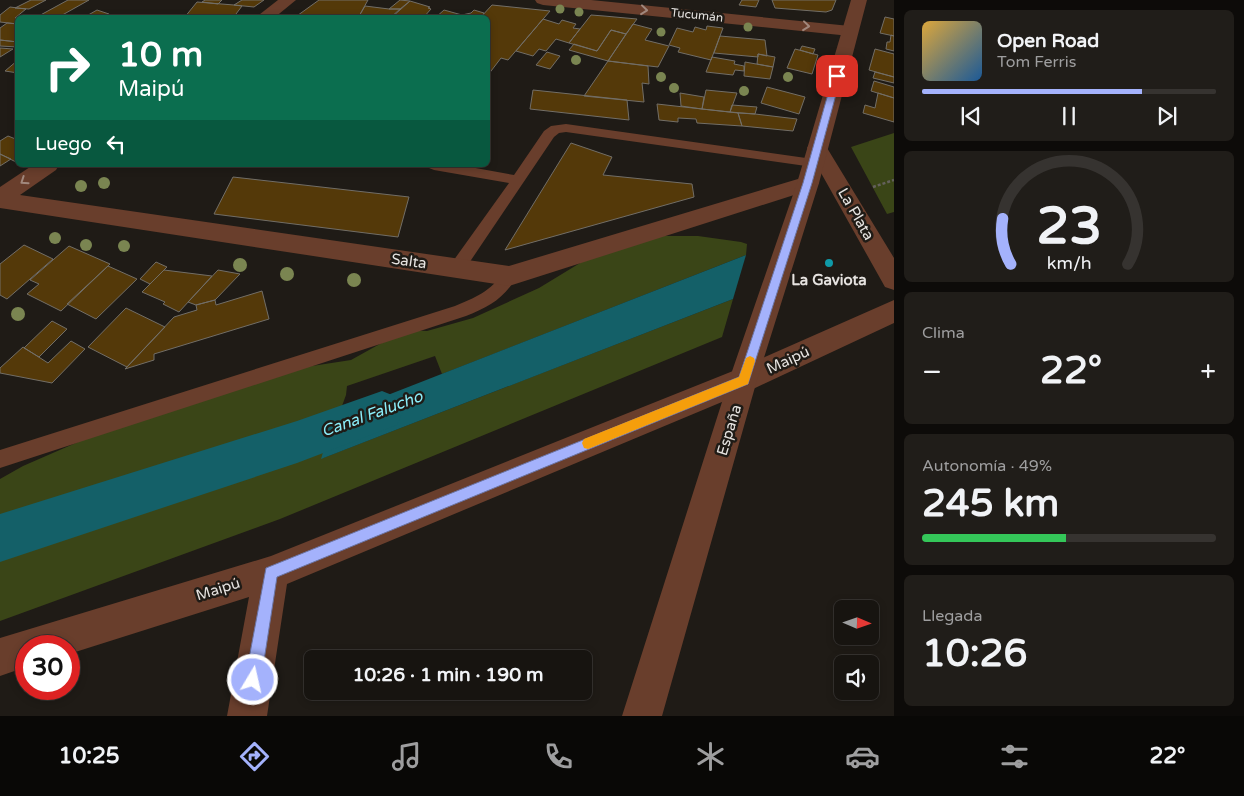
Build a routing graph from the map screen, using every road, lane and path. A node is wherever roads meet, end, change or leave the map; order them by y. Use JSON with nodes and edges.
{"nodes":[{"id":1,"x":288,"y":0,"type":"edge"},
{"id":2,"x":543,"y":0,"type":"edge"},
{"id":3,"x":859,"y":0,"type":"edge"},
{"id":4,"x":267,"y":15,"type":"edge"},
{"id":5,"x":850,"y":30,"type":"junction"},
{"id":6,"x":813,"y":165,"type":"junction"},
{"id":7,"x":45,"y":167,"type":"edge"},
{"id":8,"x":445,"y":167,"type":"edge"},
{"id":9,"x":517,"y":180,"type":"junction"},
{"id":10,"x":0,"y":199,"type":"edge"},
{"id":11,"x":457,"y":268,"type":"junction"},
{"id":12,"x":510,"y":276,"type":"junction"},
{"id":13,"x":894,"y":280,"type":"edge"},
{"id":14,"x":894,"y":311,"type":"edge"},
{"id":15,"x":744,"y":380,"type":"junction"},
{"id":16,"x":0,"y":459,"type":"edge"},
{"id":17,"x":271,"y":573,"type":"junction"},
{"id":18,"x":71,"y":635,"type":"edge"},
{"id":19,"x":15,"y":652,"type":"edge"},
{"id":20,"x":0,"y":657,"type":"edge"},
{"id":21,"x":247,"y":716,"type":"edge"},
{"id":22,"x":642,"y":716,"type":"edge"}],
"edges":[{"from":1,"to":4,"type":"street"},
{"from":2,"to":5,"type":"street","name":"Tucumán","one_way":true},
{"from":3,"to":5,"type":"street","name":"España"},
{"from":5,"to":6,"type":"street","name":"España"},
{"from":6,"to":9,"type":"lane"},
{"from":6,"to":12,"type":"street","name":"Salta"},
{"from":6,"to":13,"type":"street","name":"La Plata"},
{"from":6,"to":15,"type":"street","name":"España"},
{"from":7,"to":10,"type":"street","one_way":true},
{"from":8,"to":9,"type":"lane"},
{"from":9,"to":11,"type":"lane"},
{"from":10,"to":11,"type":"street","name":"Salta"},
{"from":11,"to":12,"type":"street","name":"Salta"},
{"from":12,"to":16,"type":"lane"},
{"from":14,"to":15,"type":"street","name":"Maipú"},
{"from":15,"to":17,"type":"street","name":"Maipú"},
{"from":15,"to":22,"type":"street","name":"España"},
{"from":17,"to":18,"type":"street","name":"Maipú"},
{"from":17,"to":21,"type":"street"},
{"from":19,"to":20,"type":"street"}]}
